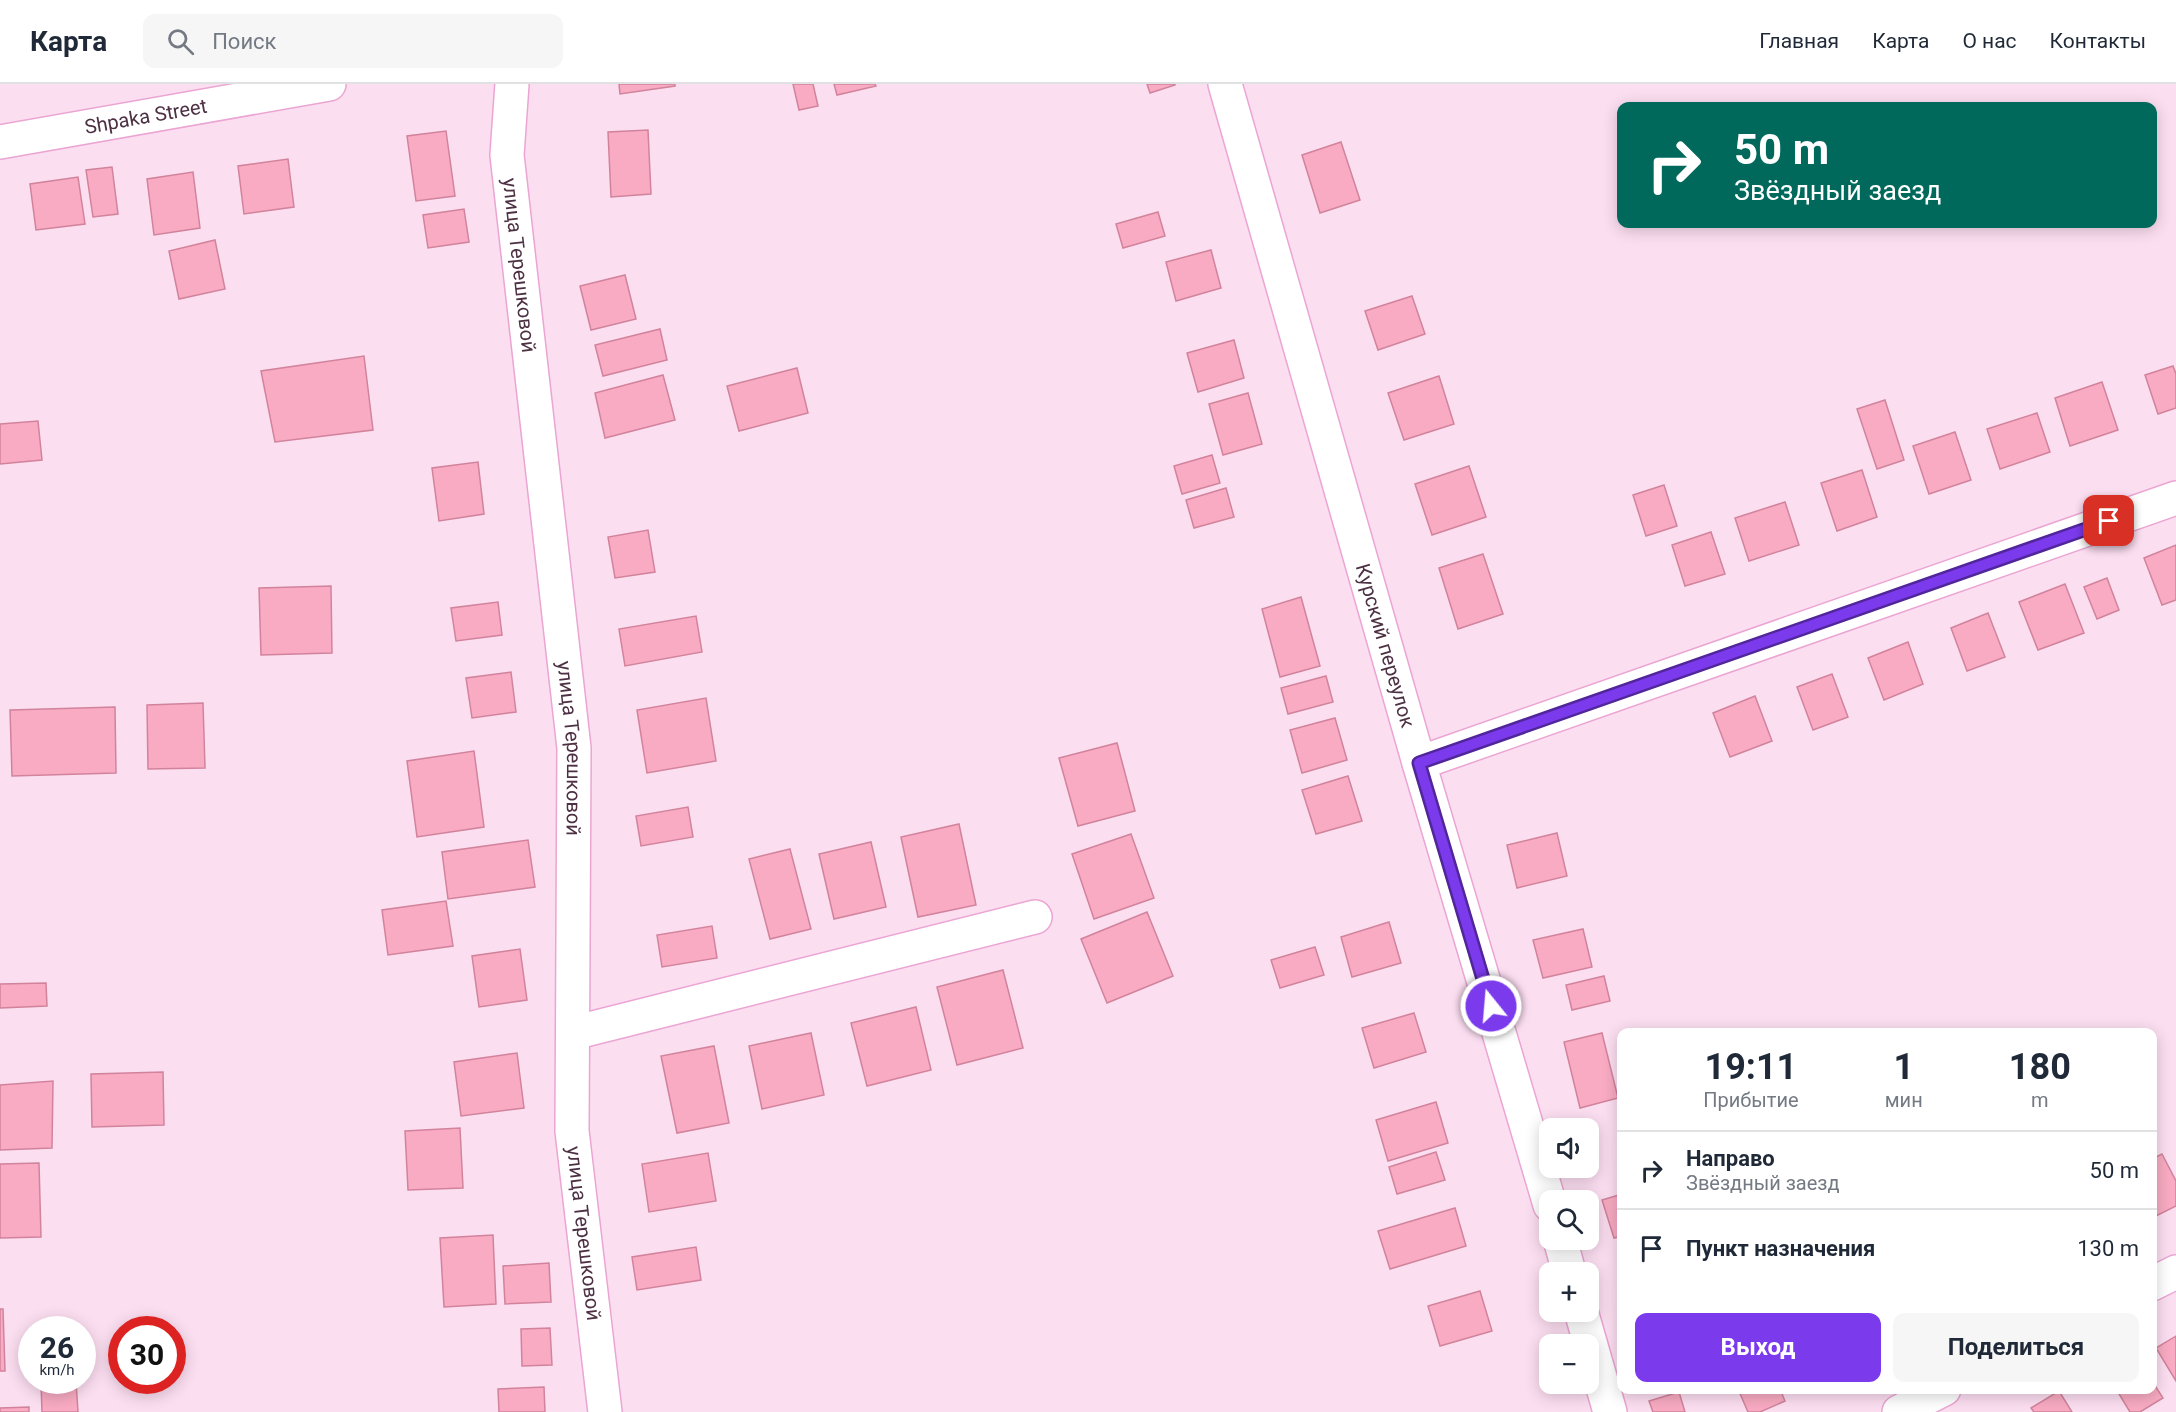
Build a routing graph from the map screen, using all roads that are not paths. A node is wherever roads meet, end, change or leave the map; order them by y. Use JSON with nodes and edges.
{"nodes":[{"id":1,"x":329,"y":84,"type":"edge"},
{"id":2,"x":512,"y":84,"type":"edge"},
{"id":3,"x":1225,"y":84,"type":"edge"},
{"id":4,"x":0,"y":142,"type":"edge"},
{"id":5,"x":2176,"y":498,"type":"edge"},
{"id":6,"x":1419,"y":763,"type":"junction"},
{"id":7,"x":1035,"y":917,"type":"dead end"},
{"id":8,"x":573,"y":1033,"type":"junction"},
{"id":9,"x":1546,"y":1190,"type":"edge"},
{"id":10,"x":2176,"y":1272,"type":"edge"},
{"id":11,"x":2157,"y":1282,"type":"edge"},
{"id":12,"x":1584,"y":1322,"type":"edge"},
{"id":13,"x":1934,"y":1394,"type":"edge"},
{"id":14,"x":605,"y":1412,"type":"edge"},
{"id":15,"x":1610,"y":1412,"type":"edge"},
{"id":16,"x":1899,"y":1412,"type":"edge"}],
"edges":[{"from":1,"to":4,"type":"street","name":"Shpaka Street"},
{"from":2,"to":8,"type":"street","name":"улица Терешковой"},
{"from":3,"to":6,"type":"street","name":"Курский переулок"},
{"from":5,"to":6,"type":"street"},
{"from":6,"to":9,"type":"street","name":"Курский переулок"},
{"from":7,"to":8,"type":"street"},
{"from":8,"to":14,"type":"street","name":"улица Терешковой"},
{"from":10,"to":11,"type":"street"},
{"from":12,"to":15,"type":"street"},
{"from":13,"to":16,"type":"street"}]}
